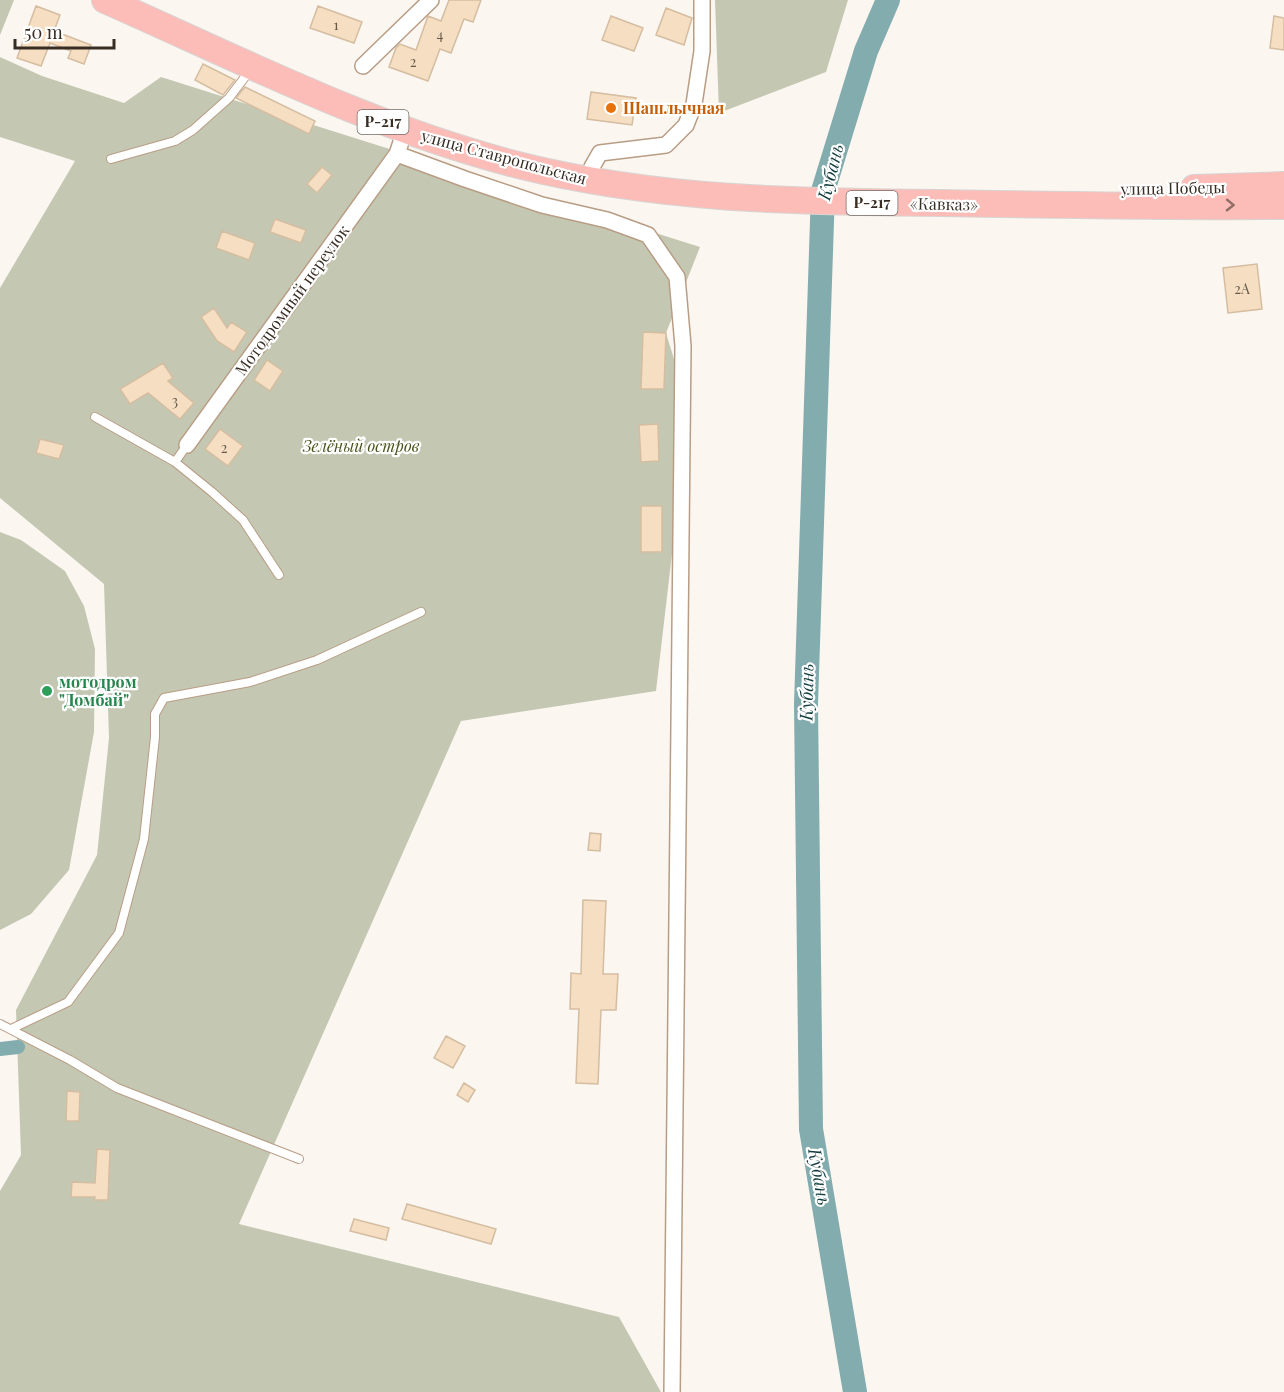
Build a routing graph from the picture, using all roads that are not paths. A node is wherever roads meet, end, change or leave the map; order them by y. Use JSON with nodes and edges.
{"nodes":[{"id":1,"x":105,"y":0,"type":"edge"},
{"id":2,"x":138,"y":0,"type":"edge"},
{"id":3,"x":431,"y":0,"type":"edge"},
{"id":4,"x":702,"y":0,"type":"edge"},
{"id":5,"x":363,"y":66,"type":"dead end"},
{"id":6,"x":252,"y":68,"type":"junction"},
{"id":7,"x":405,"y":130,"type":"junction"},
{"id":8,"x":397,"y":154,"type":"junction"},
{"id":9,"x":111,"y":159,"type":"dead end"},
{"id":10,"x":592,"y":167,"type":"junction"},
{"id":11,"x":1284,"y":185,"type":"edge"},
{"id":12,"x":679,"y":187,"type":"junction"},
{"id":13,"x":1064,"y":197,"type":"junction"},
{"id":14,"x":1284,"y":206,"type":"edge"},
{"id":15,"x":95,"y":417,"type":"dead end"},
{"id":16,"x":186,"y":445,"type":"joint"},
{"id":17,"x":175,"y":462,"type":"junction"},
{"id":18,"x":279,"y":575,"type":"dead end"},
{"id":19,"x":421,"y":612,"type":"dead end"},
{"id":20,"x":0,"y":1024,"type":"edge"},
{"id":21,"x":11,"y":1029,"type":"junction"},
{"id":22,"x":298,"y":1159,"type":"dead end"},
{"id":23,"x":672,"y":1392,"type":"edge"}],
"edges":[{"from":1,"to":6,"type":"highway","name":"улица Ставропольская","number":"Р-217"},
{"from":2,"to":10,"type":"highway","name":"улица Ставропольская","number":"Р-217"},
{"from":3,"to":5,"type":"street"},
{"from":4,"to":10,"type":"street"},
{"from":6,"to":7,"type":"highway","name":"улица Ставропольская","number":"Р-217"},
{"from":6,"to":9,"type":"lane"},
{"from":7,"to":8,"type":"street","name":"Мотодромный переулок"},
{"from":7,"to":12,"type":"highway","name":"улица Ставропольская","number":"Р-217"},
{"from":8,"to":16,"type":"street","name":"Мотодромный переулок"},
{"from":8,"to":23,"type":"street"},
{"from":10,"to":12,"type":"highway","name":"улица Ставропольская","number":"Р-217"},
{"from":11,"to":13,"type":"highway","name":"улица Победы","number":"Р-217"},
{"from":12,"to":13,"type":"highway","name":"«Кавказ»","number":"Р-217"},
{"from":13,"to":14,"type":"highway","name":"улица Победы","number":"Р-217","one_way":true},
{"from":15,"to":17,"type":"lane"},
{"from":16,"to":17,"type":"lane"},
{"from":17,"to":18,"type":"lane"},
{"from":19,"to":21,"type":"lane"},
{"from":20,"to":21,"type":"lane"},
{"from":21,"to":22,"type":"lane"}]}
